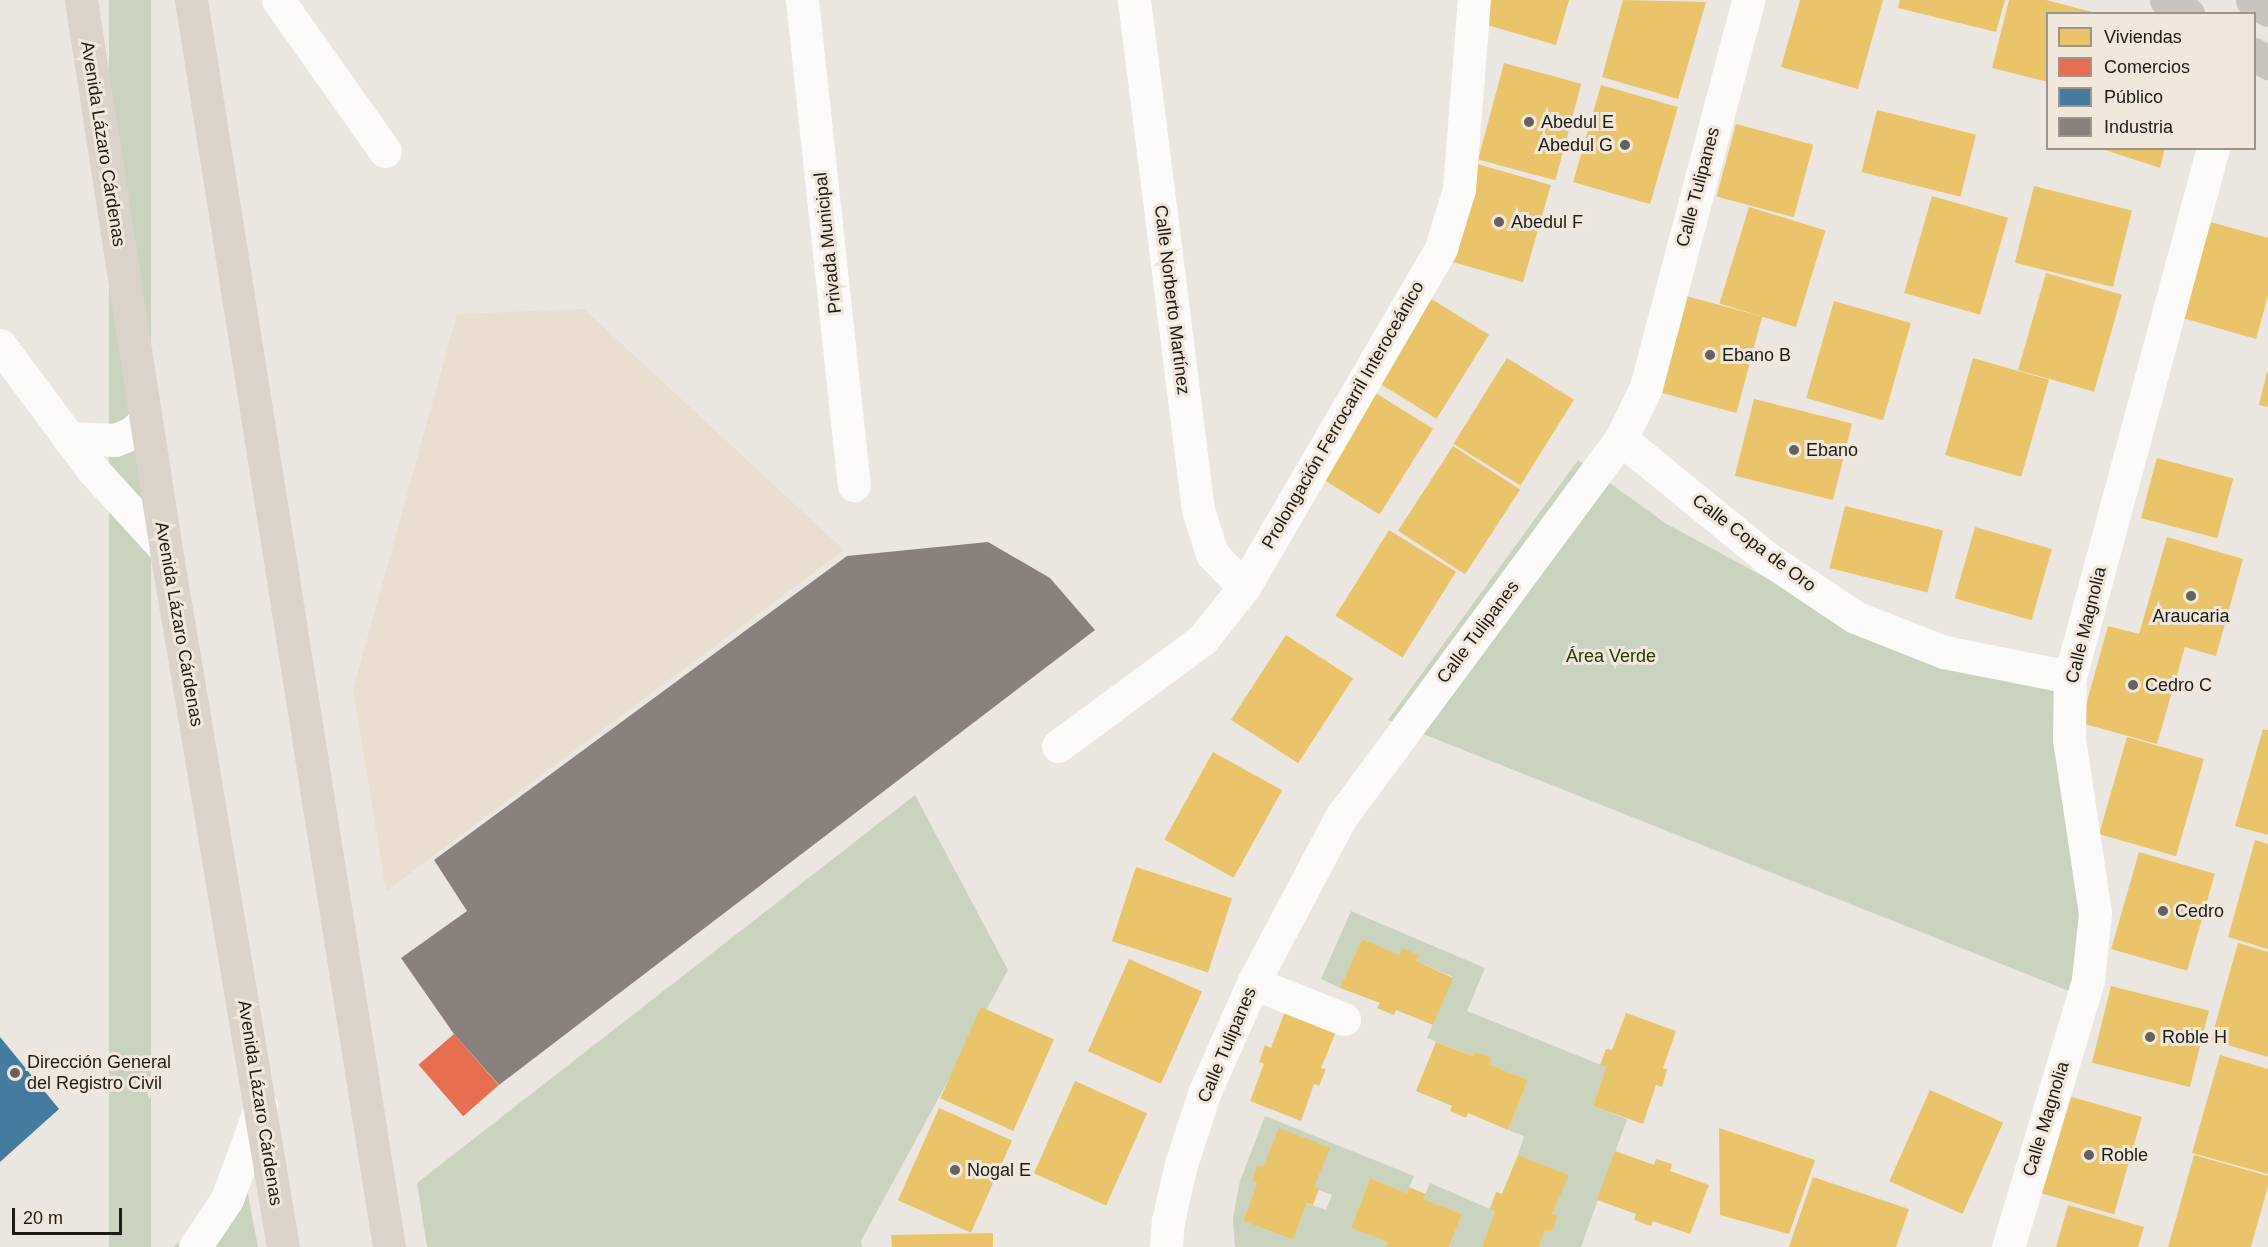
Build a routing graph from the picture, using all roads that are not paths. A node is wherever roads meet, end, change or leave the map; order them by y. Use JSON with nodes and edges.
{"nodes":[{"id":1,"x":81,"y":0,"type":"edge"},
{"id":2,"x":191,"y":0,"type":"edge"},
{"id":3,"x":278,"y":0,"type":"edge"},
{"id":4,"x":802,"y":0,"type":"edge"},
{"id":5,"x":1134,"y":0,"type":"edge"},
{"id":6,"x":1474,"y":0,"type":"edge"},
{"id":7,"x":1748,"y":0,"type":"edge"},
{"id":8,"x":2166,"y":0,"type":"edge"},
{"id":9,"x":2185,"y":12,"type":"edge"},
{"id":10,"x":385,"y":150,"type":"dead end"},
{"id":11,"x":2212,"y":150,"type":"edge"},
{"id":12,"x":0,"y":345,"type":"edge"},
{"id":13,"x":146,"y":422,"type":"junction"},
{"id":14,"x":68,"y":438,"type":"junction"},
{"id":15,"x":1621,"y":439,"type":"junction"},
{"id":16,"x":854,"y":485,"type":"dead end"},
{"id":17,"x":166,"y":550,"type":"junction"},
{"id":18,"x":1244,"y":586,"type":"junction"},
{"id":19,"x":2070,"y":677,"type":"junction"},
{"id":20,"x":1058,"y":747,"type":"dead end"},
{"id":21,"x":1253,"y":983,"type":"junction"},
{"id":22,"x":1344,"y":1019,"type":"dead end"},
{"id":23,"x":261,"y":1106,"type":"junction"},
{"id":24,"x":195,"y":1247,"type":"edge"},
{"id":25,"x":283,"y":1247,"type":"edge"},
{"id":26,"x":389,"y":1247,"type":"edge"},
{"id":27,"x":1166,"y":1247,"type":"edge"},
{"id":28,"x":2008,"y":1247,"type":"edge"}],
"edges":[{"from":1,"to":13,"type":"highway","name":"Avenida Lázaro Cárdenas"},
{"from":2,"to":26,"type":"highway"},
{"from":3,"to":10,"type":"street"},
{"from":4,"to":16,"type":"street","name":"Privada Municipal"},
{"from":5,"to":18,"type":"street","name":"Calle Norberto Martínez"},
{"from":6,"to":18,"type":"street","name":"Prolongación Ferrocarril Interoceánico"},
{"from":7,"to":15,"type":"street","name":"Calle Tulipanes"},
{"from":8,"to":9,"type":"main road"},
{"from":11,"to":19,"type":"street","name":"Calle Magnolia"},
{"from":12,"to":14,"type":"street"},
{"from":13,"to":14,"type":"street"},
{"from":13,"to":17,"type":"highway","name":"Avenida Lázaro Cárdenas"},
{"from":14,"to":17,"type":"street"},
{"from":15,"to":19,"type":"street","name":"Calle Copa de Oro"},
{"from":15,"to":21,"type":"street","name":"Calle Tulipanes"},
{"from":17,"to":23,"type":"highway","name":"Avenida Lázaro Cárdenas"},
{"from":18,"to":20,"type":"street","name":"Prolongación Ferrocarril Interoceánico"},
{"from":19,"to":28,"type":"street","name":"Calle Magnolia"},
{"from":21,"to":22,"type":"street"},
{"from":21,"to":27,"type":"street","name":"Calle Tulipanes"},
{"from":23,"to":24,"type":"street"},
{"from":23,"to":25,"type":"highway","name":"Avenida Lázaro Cárdenas"}]}
